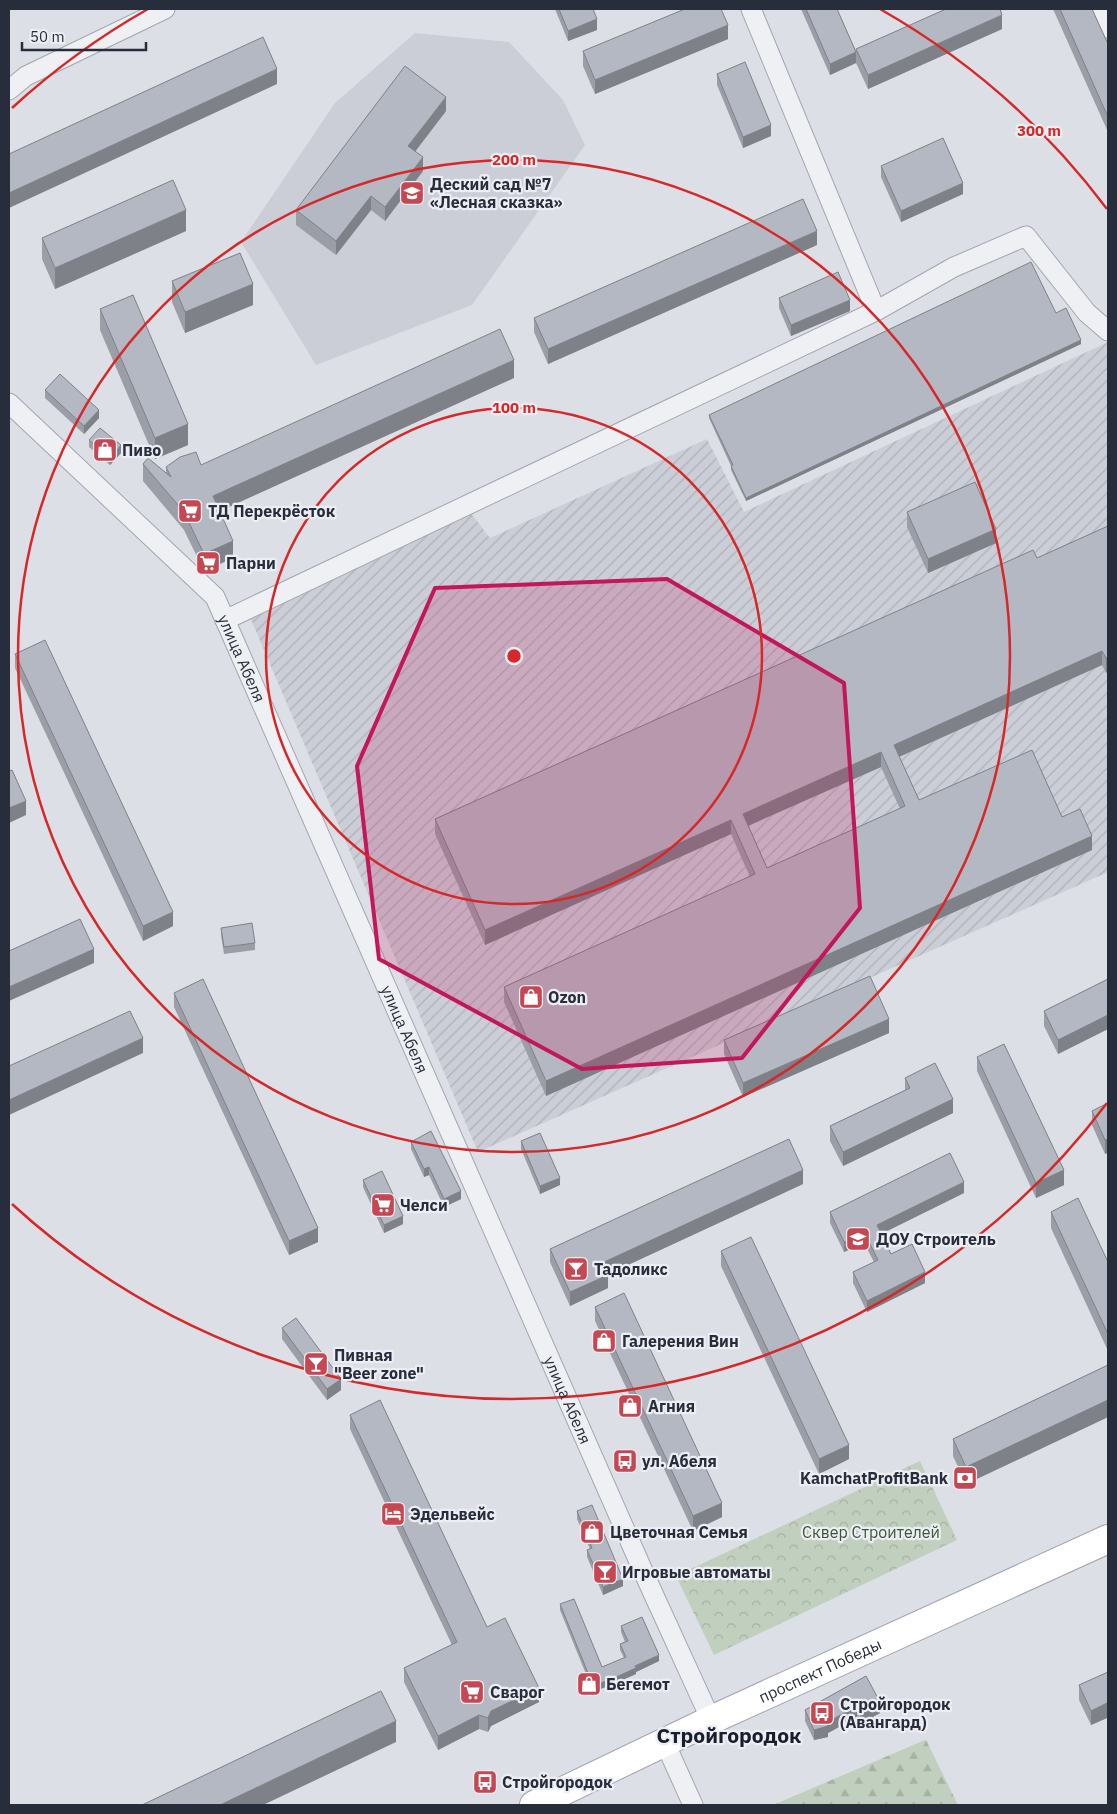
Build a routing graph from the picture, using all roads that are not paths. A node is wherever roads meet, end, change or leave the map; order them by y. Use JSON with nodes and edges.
{"nodes":[{"id":1,"x":165,"y":9,"type":"edge"},
{"id":2,"x":751,"y":9,"type":"edge"},
{"id":3,"x":1099,"y":9,"type":"edge"},
{"id":4,"x":1108,"y":28,"type":"edge"},
{"id":5,"x":9,"y":90,"type":"edge"},
{"id":6,"x":876,"y":311,"type":"junction"},
{"id":7,"x":1108,"y":331,"type":"edge"},
{"id":8,"x":9,"y":403,"type":"edge"},
{"id":9,"x":225,"y":620,"type":"junction"},
{"id":10,"x":1108,"y":1539,"type":"edge"},
{"id":11,"x":711,"y":1720,"type":"junction"},
{"id":12,"x":665,"y":1743,"type":"junction"},
{"id":13,"x":534,"y":1805,"type":"edge"},
{"id":14,"x":693,"y":1805,"type":"edge"}],
"edges":[{"from":1,"to":5,"type":"street"},
{"from":2,"to":6,"type":"street"},
{"from":3,"to":4,"type":"street"},
{"from":6,"to":7,"type":"street"},
{"from":6,"to":9,"type":"street"},
{"from":8,"to":9,"type":"street","name":"улица Абеля"},
{"from":9,"to":11,"type":"street","name":"улица Абеля"},
{"from":10,"to":11,"type":"main road","name":"проспект Победы"},
{"from":11,"to":12,"type":"main road","name":"проспект Победы"},
{"from":12,"to":13,"type":"main road","name":"проспект Победы"},
{"from":12,"to":14,"type":"street"}]}
